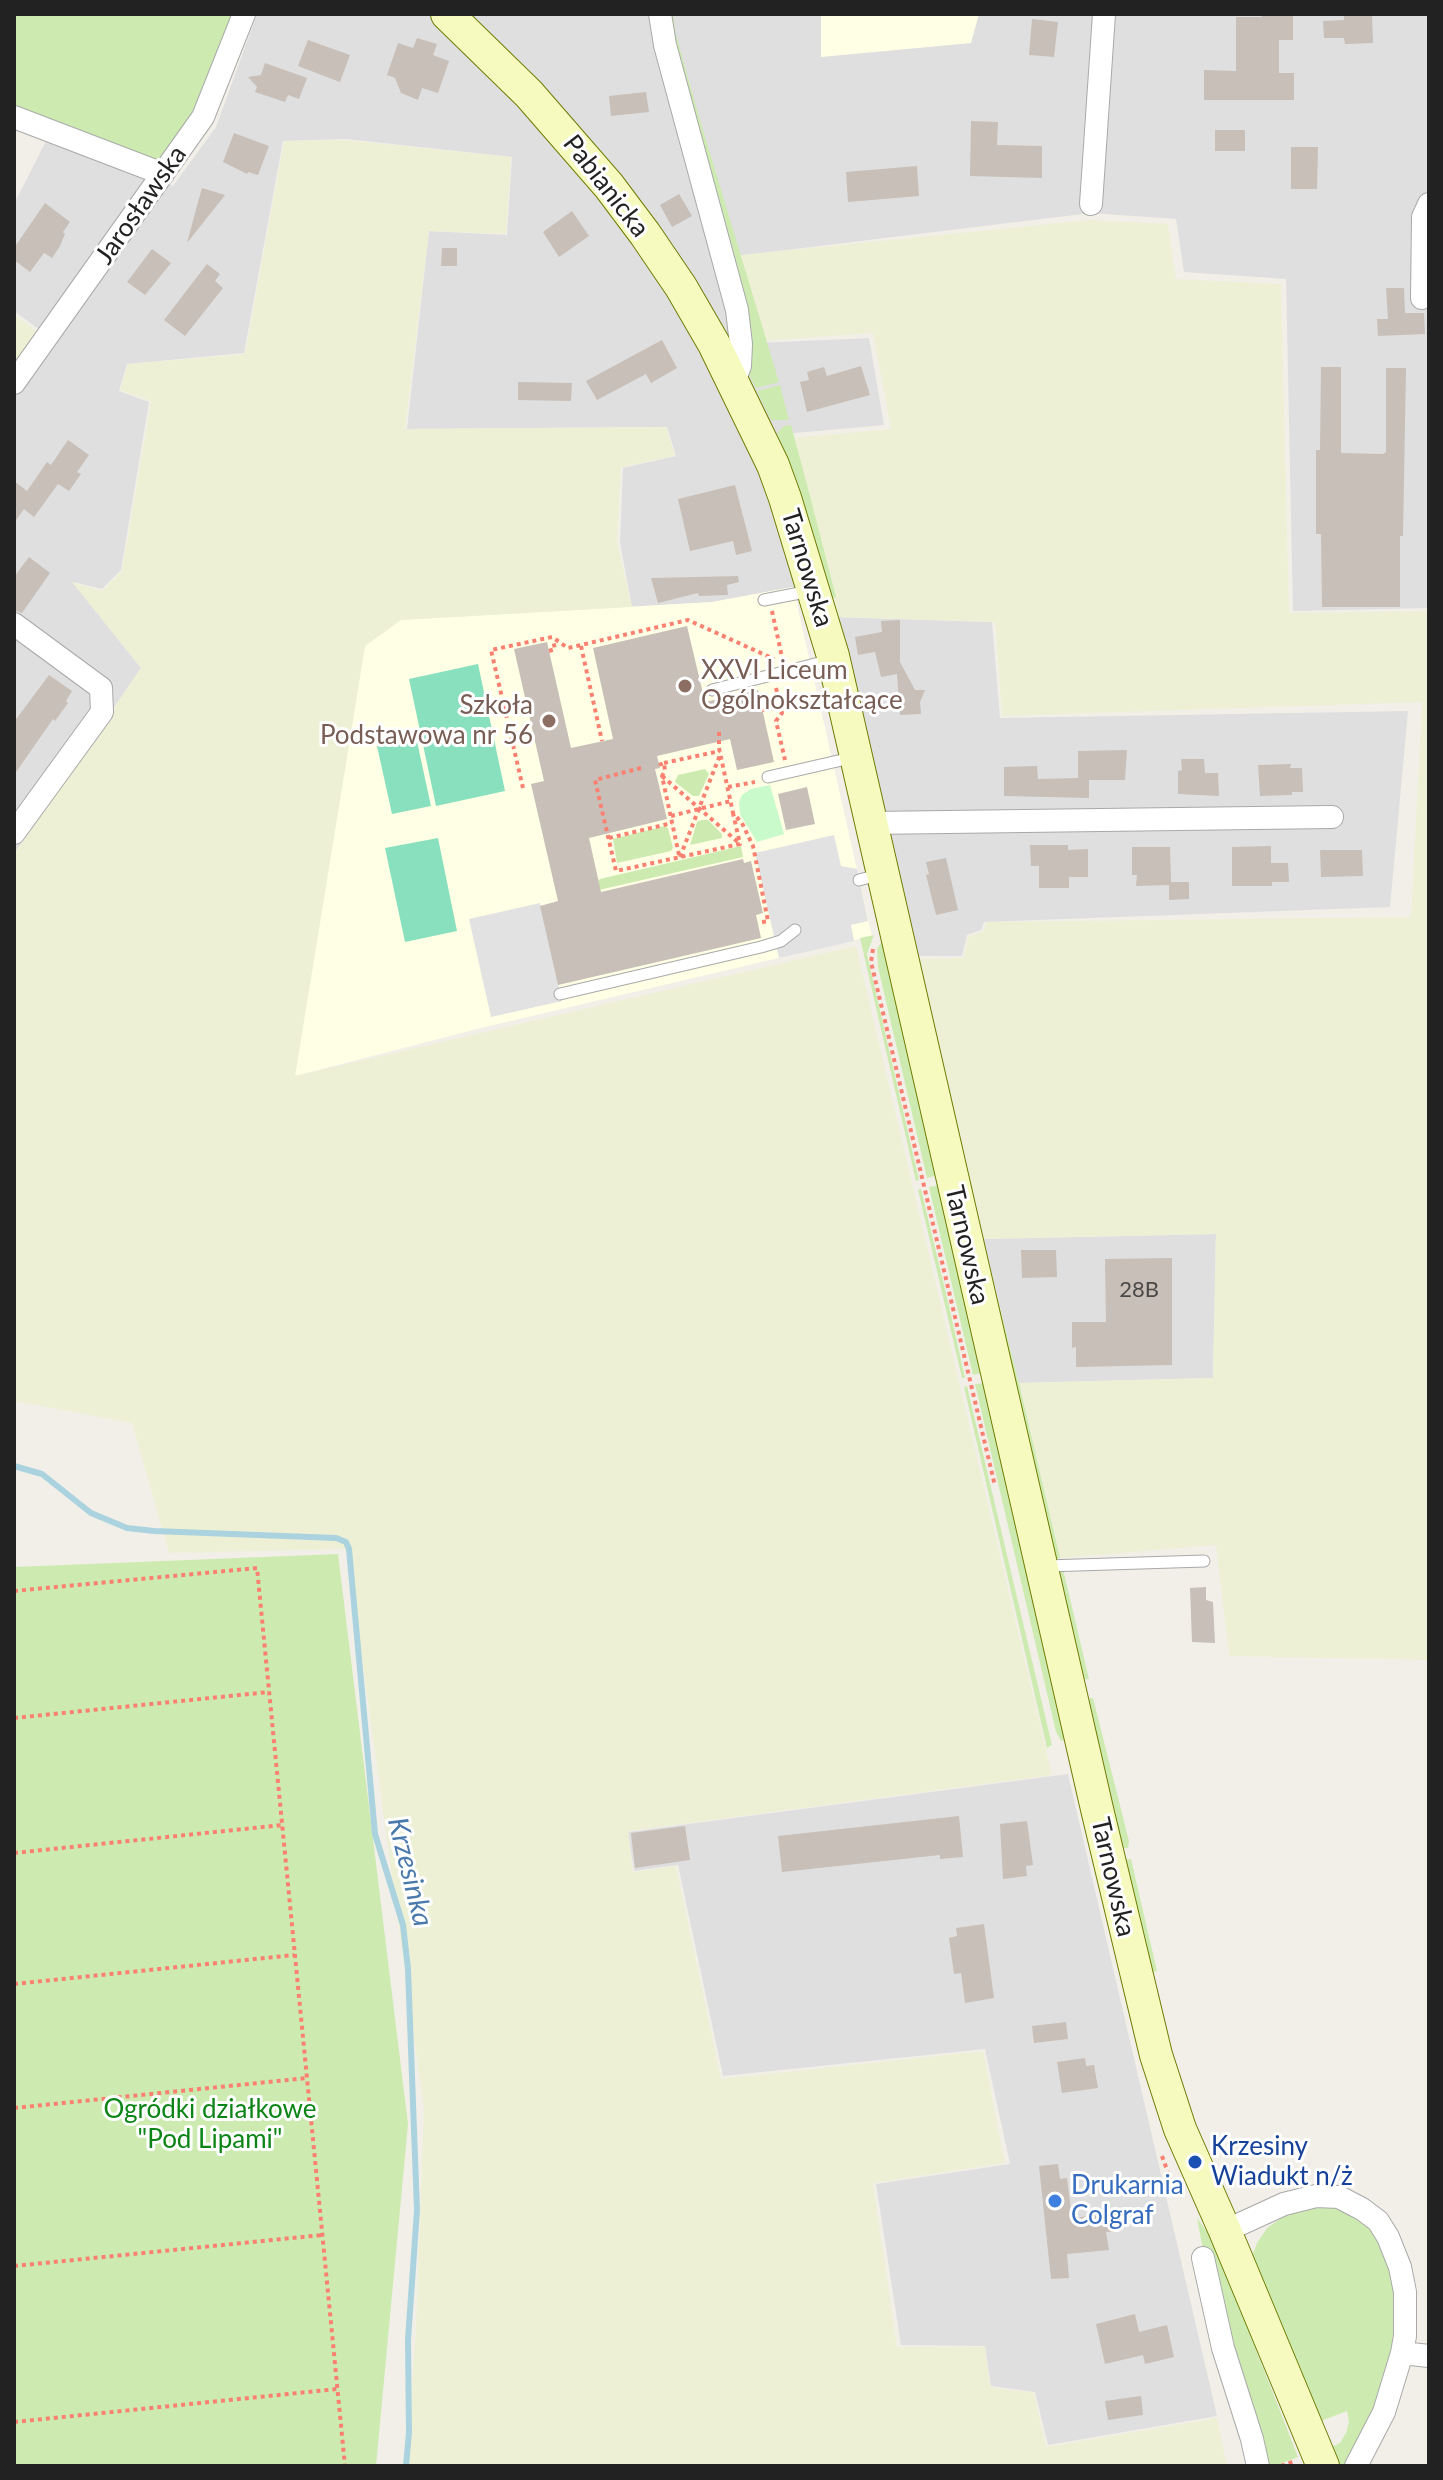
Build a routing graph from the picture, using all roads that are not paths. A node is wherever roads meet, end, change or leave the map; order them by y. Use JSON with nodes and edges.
{"nodes":[{"id":1,"x":244,"y":14,"type":"edge"},
{"id":2,"x":447,"y":14,"type":"edge"},
{"id":3,"x":660,"y":14,"type":"edge"},
{"id":4,"x":1104,"y":14,"type":"edge"},
{"id":5,"x":14,"y":117,"type":"edge"},
{"id":6,"x":163,"y":174,"type":"junction"},
{"id":7,"x":1091,"y":204,"type":"dead end"},
{"id":8,"x":1429,"y":204,"type":"edge"},
{"id":9,"x":1422,"y":298,"type":"dead end"},
{"id":10,"x":734,"y":382,"type":"junction"},
{"id":11,"x":14,"y":383,"type":"edge"},
{"id":12,"x":814,"y":590,"type":"junction"},
{"id":13,"x":766,"y":599,"type":"road end"},
{"id":14,"x":14,"y":624,"type":"edge"},
{"id":15,"x":833,"y":659,"type":"junction"},
{"id":16,"x":712,"y":690,"type":"dead end"},
{"id":17,"x":855,"y":757,"type":"junction"},
{"id":18,"x":768,"y":777,"type":"road end"},
{"id":19,"x":1332,"y":817,"type":"dead end"},
{"id":20,"x":870,"y":823,"type":"junction"},
{"id":21,"x":14,"y":833,"type":"edge"},
{"id":22,"x":795,"y":930,"type":"dead end"},
{"id":23,"x":560,"y":994,"type":"dead end"},
{"id":24,"x":1204,"y":1561,"type":"dead end"},
{"id":25,"x":1041,"y":1566,"type":"junction"},
{"id":26,"x":1225,"y":2231,"type":"junction"},
{"id":27,"x":1203,"y":2258,"type":"dead end"},
{"id":28,"x":1402,"y":2353,"type":"junction"},
{"id":29,"x":1429,"y":2356,"type":"edge"},
{"id":30,"x":1312,"y":2462,"type":"edge"},
{"id":31,"x":1258,"y":2466,"type":"edge"},
{"id":32,"x":1356,"y":2466,"type":"edge"}],
"edges":[{"from":1,"to":6,"type":"street","name":"Jarosławska"},
{"from":2,"to":10,"type":"street","name":"Pabianicka"},
{"from":3,"to":10,"type":"street"},
{"from":4,"to":7,"type":"street"},
{"from":5,"to":6,"type":"street"},
{"from":6,"to":11,"type":"street","name":"Jarosławska"},
{"from":8,"to":9,"type":"street"},
{"from":10,"to":12,"type":"street","name":"Tarnowska"},
{"from":12,"to":13,"type":"lane"},
{"from":12,"to":15,"type":"street","name":"Tarnowska"},
{"from":14,"to":21,"type":"street"},
{"from":15,"to":16,"type":"lane"},
{"from":15,"to":17,"type":"street","name":"Tarnowska"},
{"from":17,"to":18,"type":"lane"},
{"from":17,"to":20,"type":"street","name":"Tarnowska"},
{"from":19,"to":20,"type":"street"},
{"from":20,"to":25,"type":"street","name":"Tarnowska"},
{"from":22,"to":23,"type":"lane"},
{"from":24,"to":25,"type":"lane"},
{"from":25,"to":26,"type":"street","name":"Tarnowska"},
{"from":26,"to":28,"type":"street"},
{"from":26,"to":30,"type":"street","name":"Tarnowska"},
{"from":27,"to":31,"type":"street"},
{"from":28,"to":29,"type":"street"},
{"from":28,"to":32,"type":"street"}]}
